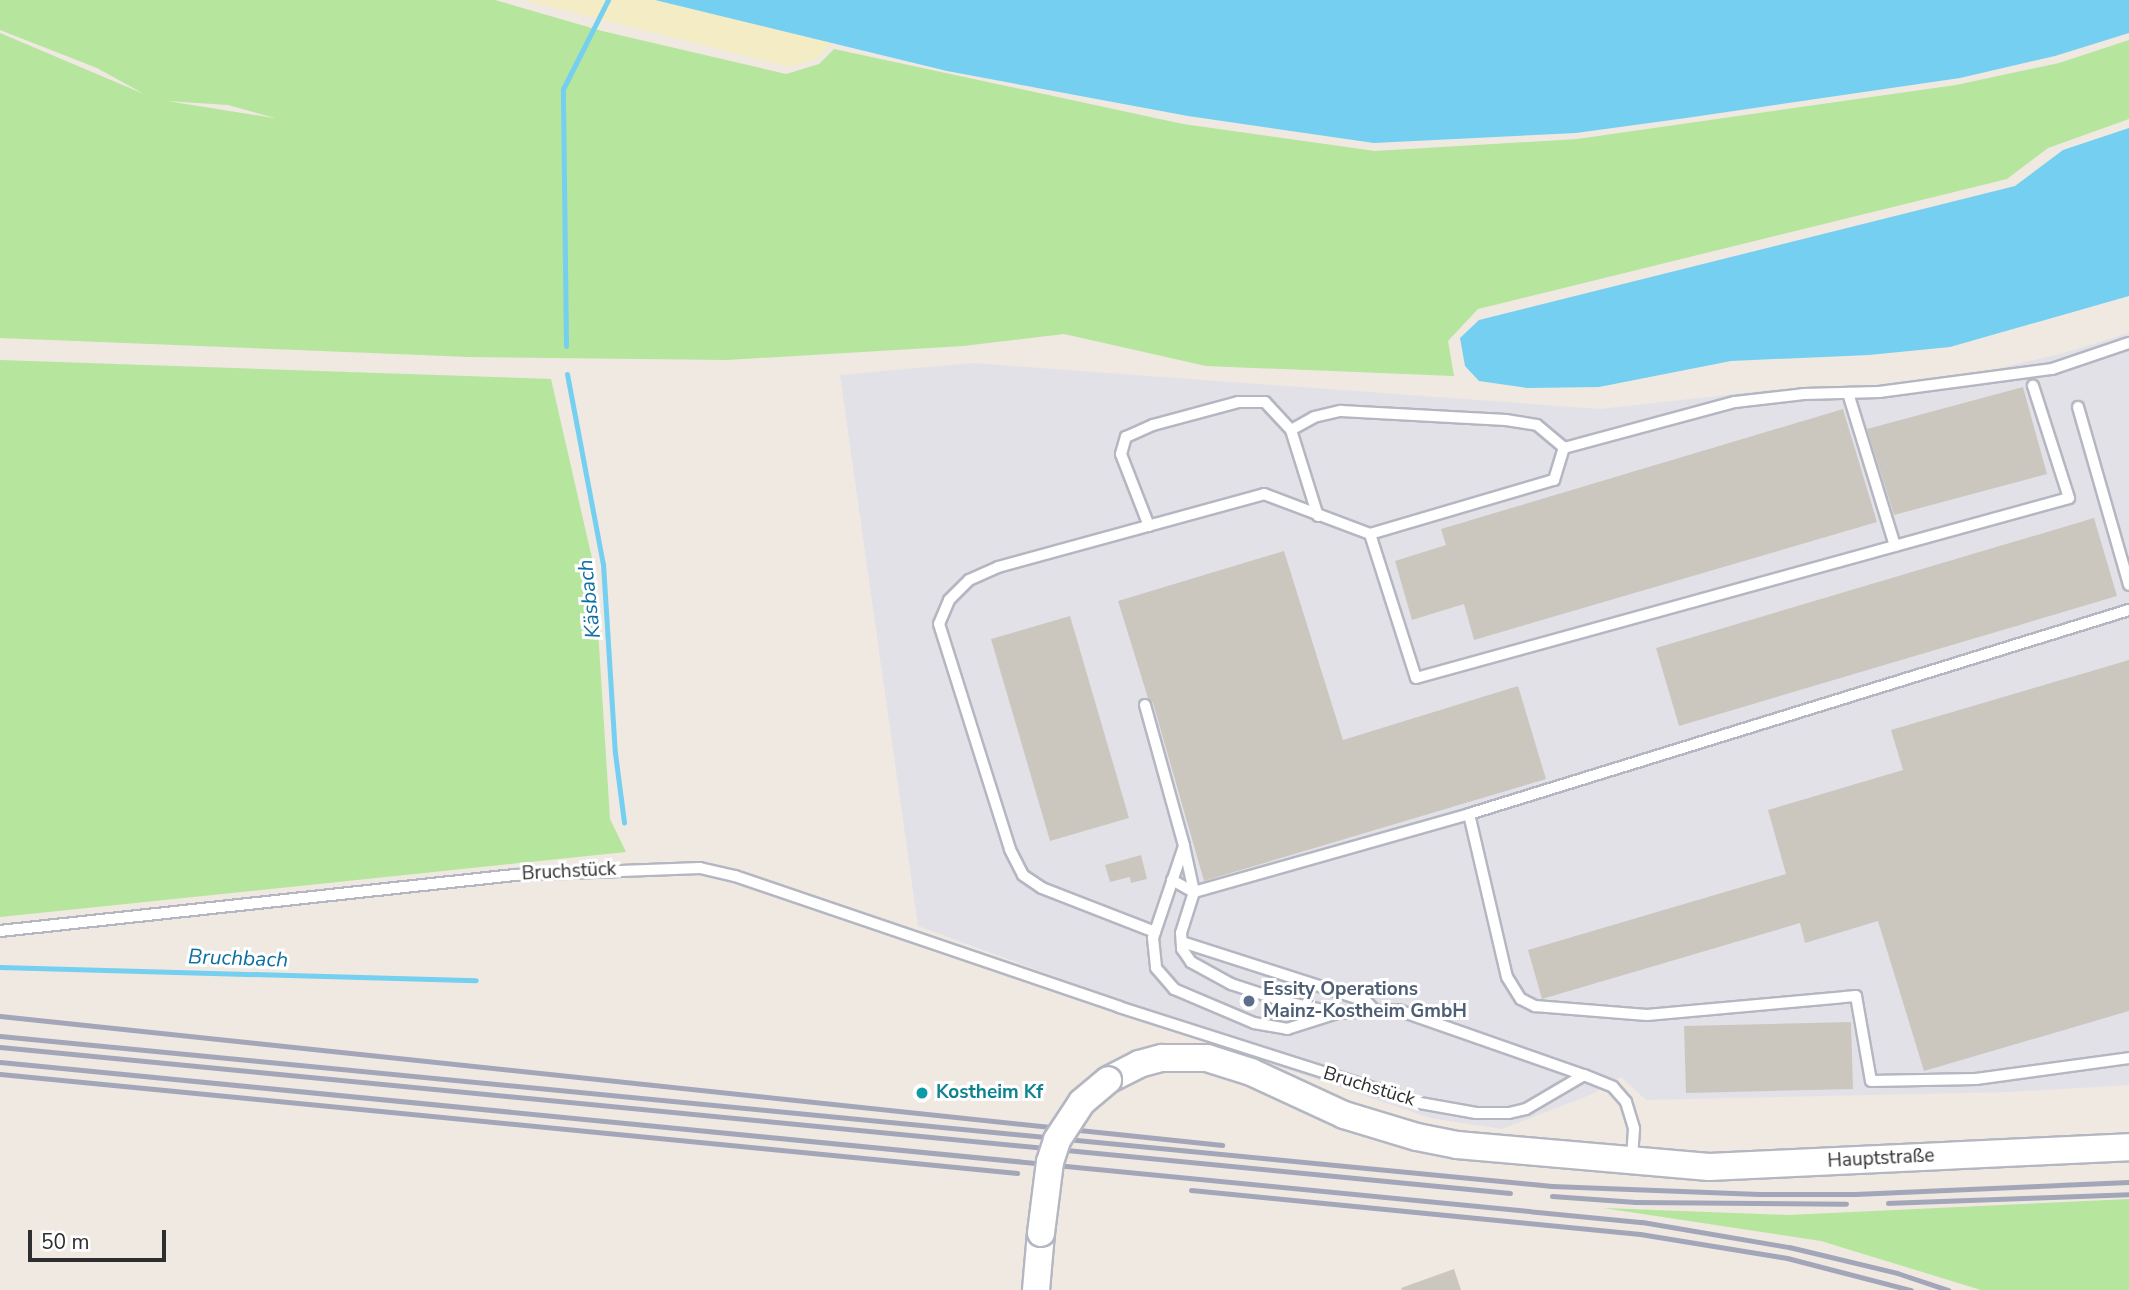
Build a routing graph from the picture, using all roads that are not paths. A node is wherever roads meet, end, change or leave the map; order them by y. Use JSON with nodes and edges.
{"nodes":[{"id":1,"x":2129,"y":343,"type":"edge"},
{"id":2,"x":2033,"y":386,"type":"dead end"},
{"id":3,"x":1848,"y":393,"type":"junction"},
{"id":4,"x":2077,"y":407,"type":"dead end"},
{"id":5,"x":1291,"y":430,"type":"junction"},
{"id":6,"x":1564,"y":449,"type":"junction"},
{"id":7,"x":1318,"y":516,"type":"junction"},
{"id":8,"x":1149,"y":526,"type":"junction"},
{"id":9,"x":1370,"y":534,"type":"junction"},
{"id":10,"x":1895,"y":546,"type":"junction"},
{"id":11,"x":2129,"y":585,"type":"edge"},
{"id":12,"x":2129,"y":610,"type":"edge"},
{"id":13,"x":1145,"y":705,"type":"dead end"},
{"id":14,"x":1469,"y":814,"type":"junction"},
{"id":15,"x":1184,"y":846,"type":"junction"},
{"id":16,"x":1171,"y":880,"type":"junction"},
{"id":17,"x":1194,"y":892,"type":"junction"},
{"id":18,"x":0,"y":931,"type":"edge"},
{"id":19,"x":1155,"y":932,"type":"junction"},
{"id":20,"x":1182,"y":942,"type":"junction"},
{"id":21,"x":1374,"y":1010,"type":"junction"},
{"id":22,"x":1338,"y":1013,"type":"junction"},
{"id":23,"x":2129,"y":1058,"type":"edge"},
{"id":24,"x":1584,"y":1075,"type":"junction"},
{"id":25,"x":2129,"y":1147,"type":"edge"},
{"id":26,"x":1632,"y":1161,"type":"junction"},
{"id":27,"x":1035,"y":1290,"type":"edge"}],
"edges":[{"from":1,"to":3,"type":"lane"},
{"from":2,"to":10,"type":"lane"},
{"from":3,"to":6,"type":"lane"},
{"from":3,"to":10,"type":"lane"},
{"from":4,"to":11,"type":"lane"},
{"from":5,"to":6,"type":"lane"},
{"from":5,"to":7,"type":"lane"},
{"from":5,"to":8,"type":"lane"},
{"from":6,"to":9,"type":"lane"},
{"from":7,"to":8,"type":"lane"},
{"from":7,"to":9,"type":"lane"},
{"from":8,"to":19,"type":"lane"},
{"from":9,"to":10,"type":"lane"},
{"from":12,"to":14,"type":"lane"},
{"from":13,"to":15,"type":"lane"},
{"from":14,"to":17,"type":"lane"},
{"from":14,"to":23,"type":"lane"},
{"from":15,"to":16,"type":"lane"},
{"from":15,"to":17,"type":"lane"},
{"from":16,"to":17,"type":"lane"},
{"from":16,"to":19,"type":"lane"},
{"from":17,"to":20,"type":"lane"},
{"from":18,"to":24,"type":"lane","name":"Bruchstück"},
{"from":19,"to":22,"type":"lane"},
{"from":20,"to":21,"type":"lane"},
{"from":20,"to":22,"type":"lane"},
{"from":21,"to":22,"type":"lane"},
{"from":21,"to":24,"type":"lane"},
{"from":24,"to":26,"type":"lane"},
{"from":25,"to":26,"type":"street","name":"Hauptstraße"},
{"from":26,"to":27,"type":"street","name":"Hauptstraße","bridge":true}]}
